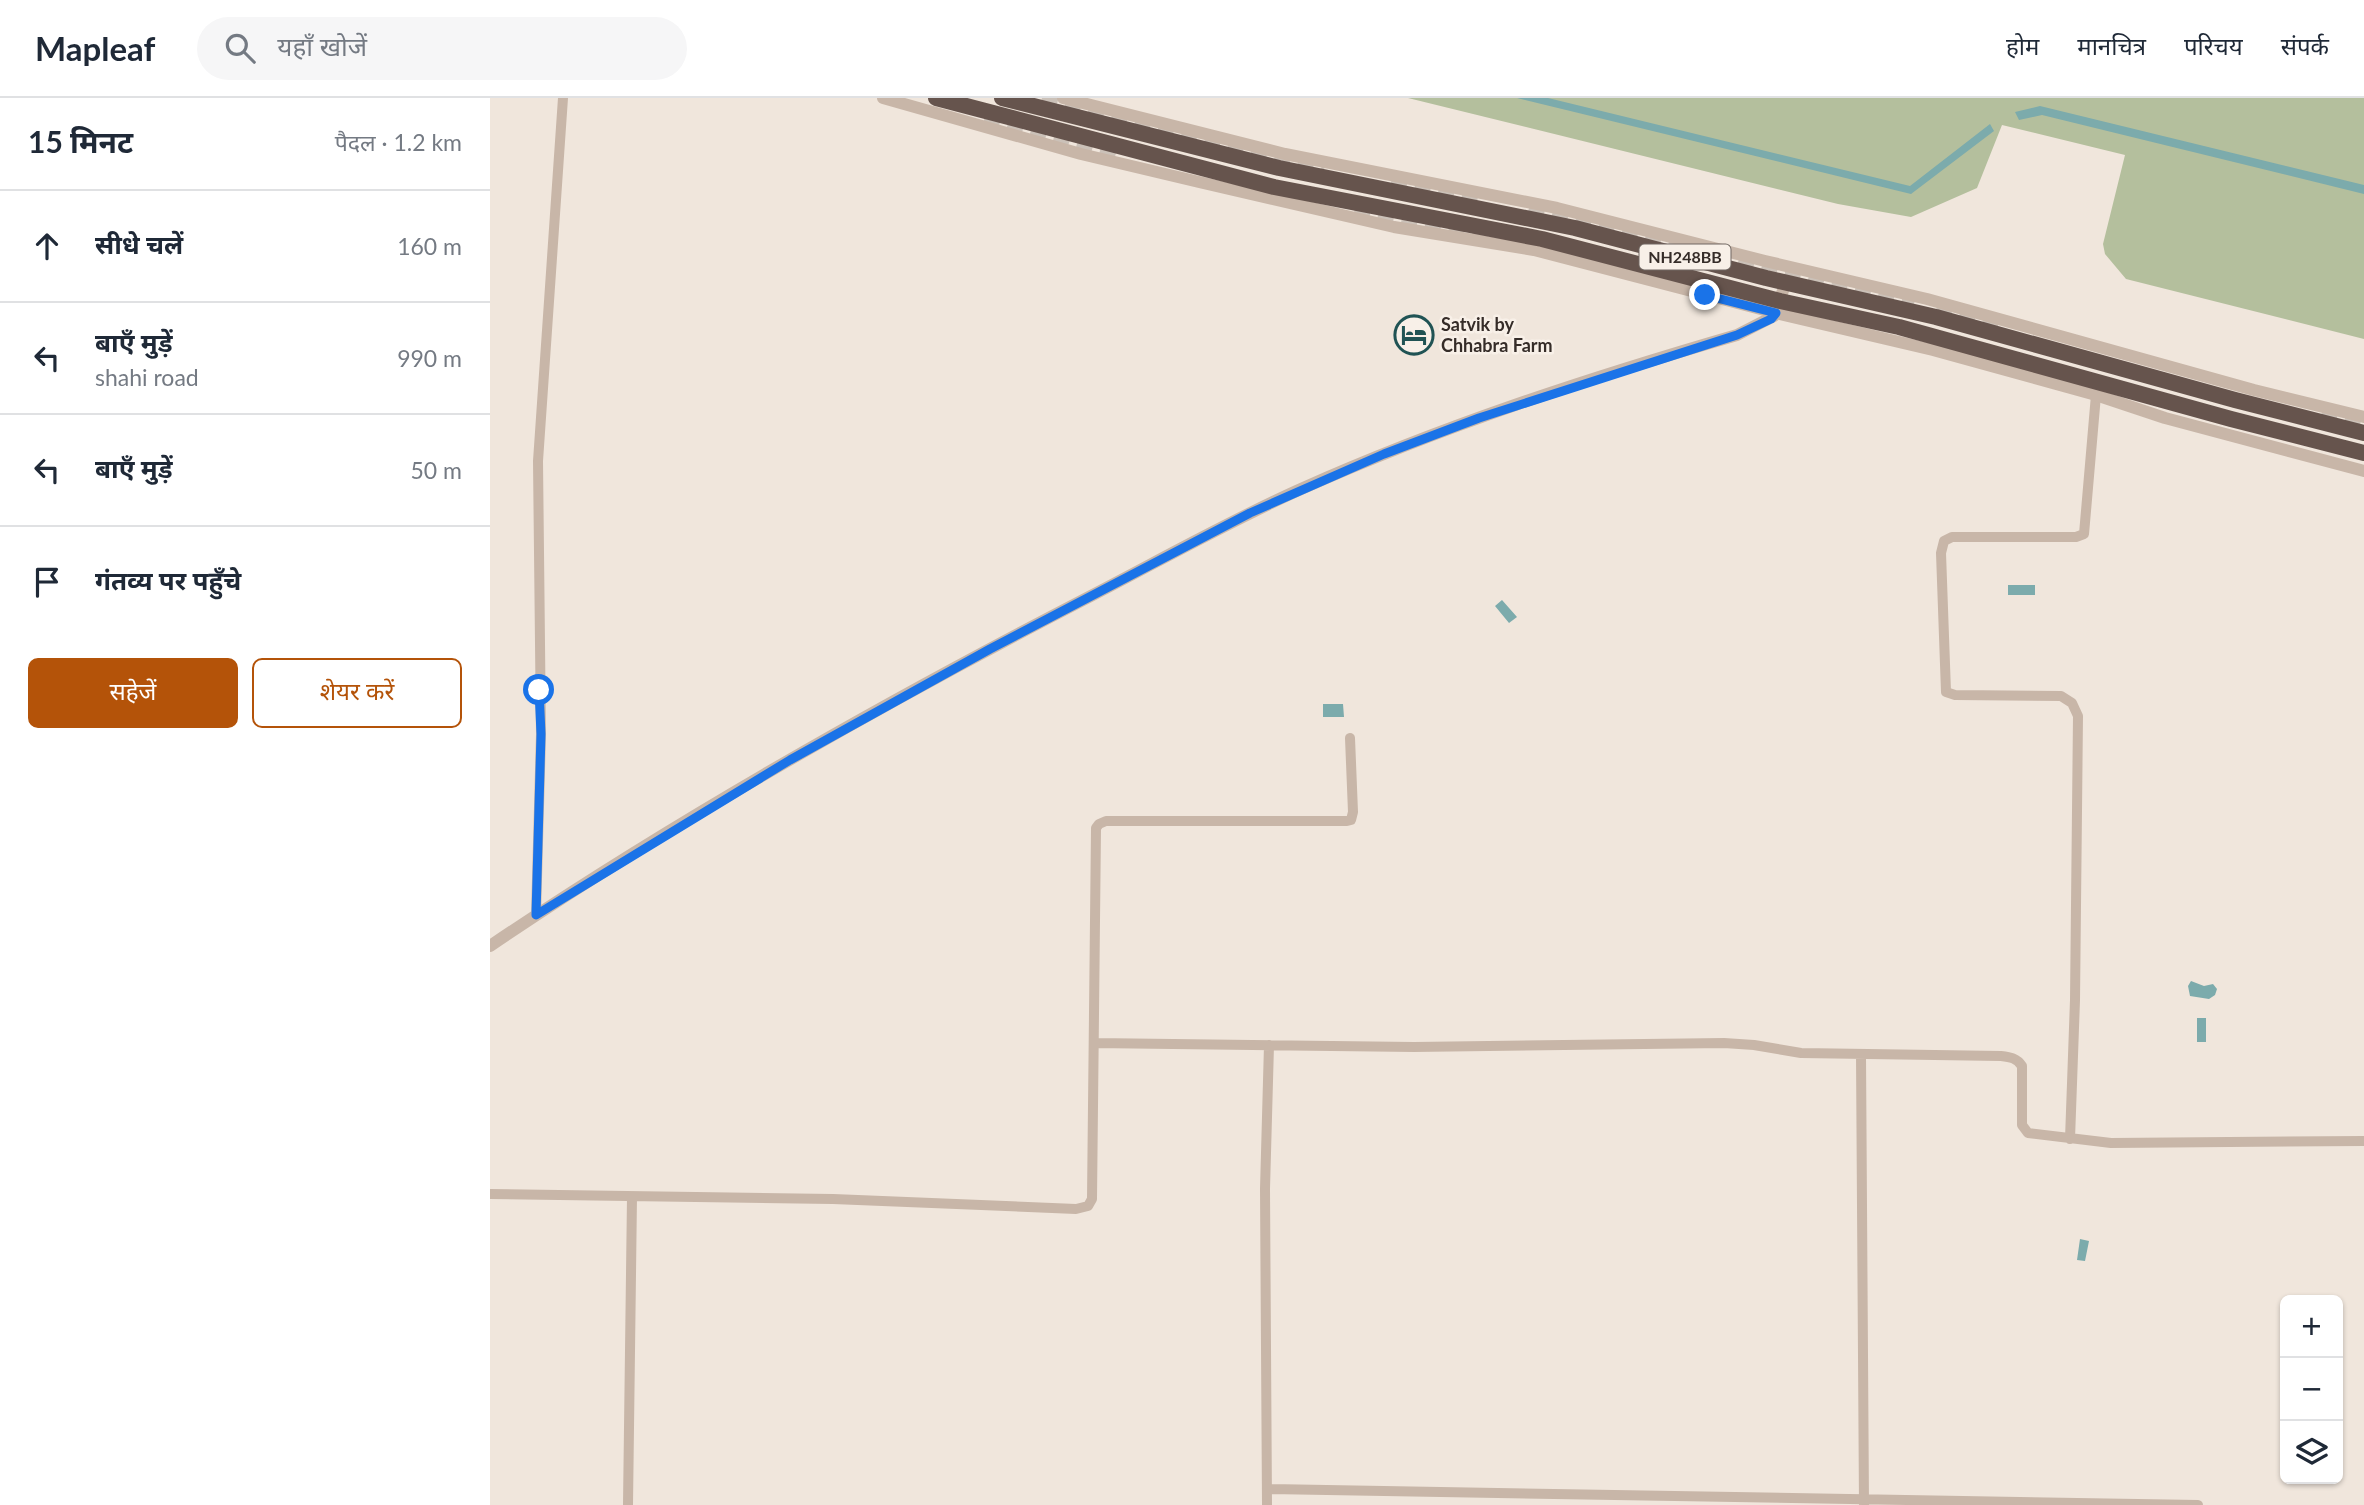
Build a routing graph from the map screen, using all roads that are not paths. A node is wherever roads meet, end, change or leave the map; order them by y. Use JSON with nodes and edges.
{"nodes":[{"id":1,"x":563,"y":98,"type":"edge"},
{"id":2,"x":883,"y":98,"type":"edge"},
{"id":3,"x":936,"y":98,"type":"edge"},
{"id":4,"x":1002,"y":98,"type":"edge"},
{"id":5,"x":1063,"y":98,"type":"edge"},
{"id":6,"x":1786,"y":282,"type":"junction"},
{"id":7,"x":1778,"y":307,"type":"junction"},
{"id":8,"x":2096,"y":395,"type":"junction"},
{"id":9,"x":2364,"y":417,"type":"edge"},
{"id":10,"x":2364,"y":433,"type":"edge"},
{"id":11,"x":2364,"y":453,"type":"edge"},
{"id":12,"x":2364,"y":471,"type":"edge"},
{"id":13,"x":1350,"y":738,"type":"dead end"},
{"id":14,"x":536,"y":915,"type":"junction"},
{"id":15,"x":490,"y":946,"type":"edge"},
{"id":16,"x":1094,"y":1043,"type":"junction"},
{"id":17,"x":1269,"y":1045,"type":"junction"},
{"id":18,"x":1861,"y":1055,"type":"junction"},
{"id":19,"x":2070,"y":1139,"type":"junction"},
{"id":20,"x":2364,"y":1140,"type":"edge"},
{"id":21,"x":490,"y":1194,"type":"edge"},
{"id":22,"x":632,"y":1197,"type":"junction"},
{"id":23,"x":1267,"y":1489,"type":"junction"},
{"id":24,"x":1652,"y":1501,"type":"edge"},
{"id":25,"x":1864,"y":1503,"type":"edge"},
{"id":26,"x":628,"y":1505,"type":"edge"},
{"id":27,"x":1267,"y":1505,"type":"edge"},
{"id":28,"x":2198,"y":1505,"type":"edge"}],
"edges":[{"from":1,"to":14,"type":"street"},
{"from":2,"to":7,"type":"street"},
{"from":3,"to":7,"type":"highway","number":"NH248BB"},
{"from":4,"to":6,"type":"highway","number":"NH248BB"},
{"from":5,"to":9,"type":"street"},
{"from":6,"to":7,"type":"street"},
{"from":6,"to":10,"type":"highway","number":"NH248BB"},
{"from":7,"to":8,"type":"street"},
{"from":7,"to":11,"type":"highway","number":"NH248BB"},
{"from":7,"to":14,"type":"street"},
{"from":8,"to":12,"type":"street"},
{"from":8,"to":19,"type":"street"},
{"from":13,"to":16,"type":"street"},
{"from":14,"to":15,"type":"street"},
{"from":16,"to":17,"type":"street"},
{"from":16,"to":22,"type":"street"},
{"from":17,"to":18,"type":"street"},
{"from":17,"to":23,"type":"street"},
{"from":18,"to":19,"type":"street"},
{"from":18,"to":25,"type":"street"},
{"from":19,"to":20,"type":"street"},
{"from":21,"to":22,"type":"street"},
{"from":22,"to":26,"type":"street"},
{"from":23,"to":24,"type":"street"},
{"from":23,"to":27,"type":"street"},
{"from":24,"to":25,"type":"street"},
{"from":25,"to":28,"type":"street"}]}
